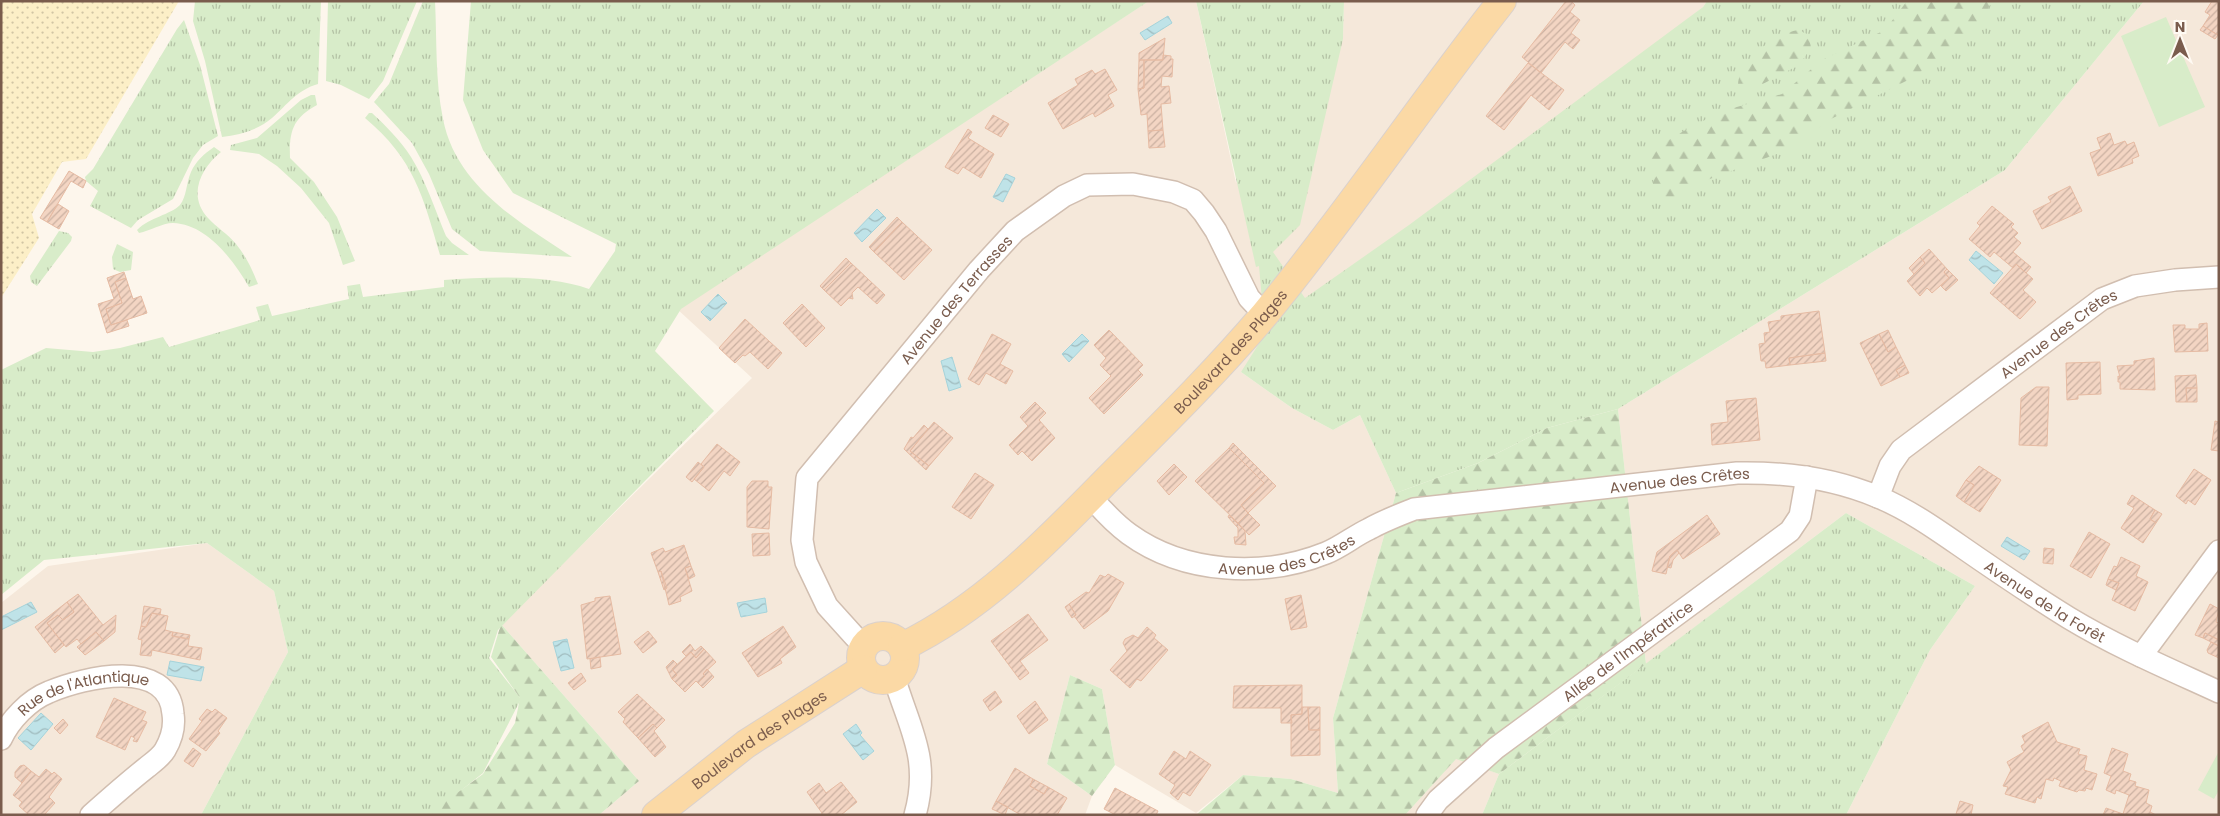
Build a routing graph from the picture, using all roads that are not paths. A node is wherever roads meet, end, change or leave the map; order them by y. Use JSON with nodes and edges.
{"nodes":[{"id":1,"x":1502,"y":1,"type":"edge"},
{"id":2,"x":2219,"y":277,"type":"edge"},
{"id":3,"x":1264,"y":314,"type":"junction"},
{"id":4,"x":1808,"y":476,"type":"junction"},
{"id":5,"x":1091,"y":497,"type":"junction"},
{"id":6,"x":1878,"y":497,"type":"junction"},
{"id":7,"x":2219,"y":551,"type":"edge"},
{"id":8,"x":902,"y":647,"type":"junction"},
{"id":9,"x":864,"y":656,"type":"junction"},
{"id":10,"x":2141,"y":656,"type":"junction"},
{"id":11,"x":894,"y":677,"type":"junction"},
{"id":12,"x":2219,"y":692,"type":"edge"},
{"id":13,"x":1,"y":739,"type":"edge"},
{"id":14,"x":90,"y":815,"type":"edge"},
{"id":15,"x":656,"y":815,"type":"edge"},
{"id":16,"x":915,"y":815,"type":"edge"},
{"id":17,"x":1427,"y":815,"type":"edge"}],
"edges":[{"from":1,"to":3,"type":"main road","name":"Boulevard des Plages"},
{"from":2,"to":6,"type":"street","name":"Avenue des Crêtes"},
{"from":3,"to":5,"type":"main road","name":"Boulevard des Plages"},
{"from":3,"to":9,"type":"street","name":"Avenue des Terrasses"},
{"from":4,"to":5,"type":"street","name":"Avenue des Crêtes"},
{"from":4,"to":6,"type":"street","name":"Avenue des Crêtes"},
{"from":4,"to":17,"type":"street","name":"Allée de l'Impératrice"},
{"from":5,"to":8,"type":"main road","name":"Boulevard des Plages"},
{"from":6,"to":10,"type":"street","name":"Avenue de la Forêt"},
{"from":7,"to":10,"type":"street"},
{"from":8,"to":9,"type":"main road"},
{"from":8,"to":11,"type":"main road"},
{"from":9,"to":11,"type":"main road"},
{"from":9,"to":15,"type":"main road","name":"Boulevard des Plages"},
{"from":10,"to":12,"type":"street","name":"Avenue de la Forêt"},
{"from":11,"to":16,"type":"street"},
{"from":13,"to":14,"type":"street","name":"Rue de l'Atlantique"}]}
